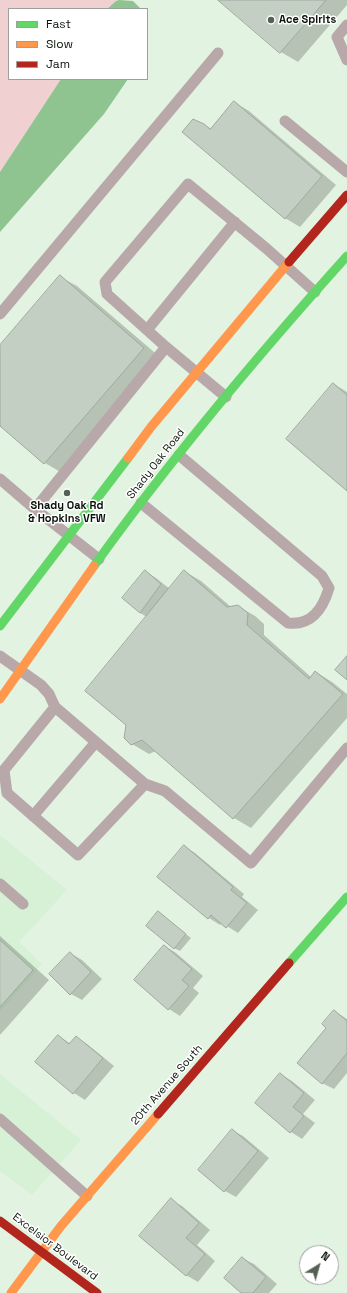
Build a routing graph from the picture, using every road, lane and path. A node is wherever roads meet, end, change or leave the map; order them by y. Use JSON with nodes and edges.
{"nodes":[{"id":1,"x":347,"y":25,"type":"edge"},
{"id":2,"x":218,"y":53,"type":"dead end"},
{"id":3,"x":347,"y":60,"type":"edge"},
{"id":4,"x":285,"y":121,"type":"dead end"},
{"id":5,"x":347,"y":172,"type":"edge"},
{"id":6,"x":347,"y":195,"type":"edge"},
{"id":7,"x":235,"y":222,"type":"junction"},
{"id":8,"x":347,"y":256,"type":"edge"},
{"id":9,"x":286,"y":265,"type":"junction"},
{"id":10,"x":315,"y":292,"type":"junction"},
{"id":11,"x":0,"y":314,"type":"edge"},
{"id":12,"x":147,"y":330,"type":"junction"},
{"id":13,"x":166,"y":347,"type":"junction"},
{"id":14,"x":196,"y":372,"type":"junction"},
{"id":15,"x":226,"y":397,"type":"junction"},
{"id":16,"x":179,"y":455,"type":"junction"},
{"id":17,"x":0,"y":479,"type":"edge"},
{"id":18,"x":141,"y":503,"type":"junction"},
{"id":19,"x":36,"y":509,"type":"junction"},
{"id":20,"x":69,"y":536,"type":"junction"},
{"id":21,"x":99,"y":559,"type":"junction"},
{"id":22,"x":0,"y":626,"type":"edge"},
{"id":23,"x":0,"y":656,"type":"edge"},
{"id":24,"x":21,"y":669,"type":"junction"},
{"id":25,"x":0,"y":699,"type":"edge"},
{"id":26,"x":55,"y":707,"type":"junction"},
{"id":27,"x":96,"y":742,"type":"junction"},
{"id":28,"x":347,"y":748,"type":"edge"},
{"id":29,"x":145,"y":784,"type":"junction"},
{"id":30,"x":33,"y":816,"type":"junction"},
{"id":31,"x":0,"y":884,"type":"edge"},
{"id":32,"x":347,"y":897,"type":"edge"},
{"id":33,"x":23,"y":904,"type":"dead end"},
{"id":34,"x":0,"y":1119,"type":"edge"},
{"id":35,"x":87,"y":1196,"type":"junction"},
{"id":36,"x":3,"y":1218,"type":"edge"},
{"id":37,"x":41,"y":1252,"type":"junction"},
{"id":38,"x":9,"y":1292,"type":"edge"},
{"id":39,"x":96,"y":1293,"type":"edge"}],
"edges":[{"from":1,"to":3,"type":"lane"},
{"from":2,"to":11,"type":"lane"},
{"from":4,"to":5,"type":"lane"},
{"from":6,"to":9,"type":"main road"},
{"from":7,"to":9,"type":"lane"},
{"from":7,"to":12,"type":"lane"},
{"from":7,"to":12,"type":"lane"},
{"from":8,"to":10,"type":"main road","name":"Shady Oak Road"},
{"from":9,"to":10,"type":"lane"},
{"from":9,"to":14,"type":"main road"},
{"from":10,"to":15,"type":"main road","name":"Shady Oak Road"},
{"from":12,"to":13,"type":"lane"},
{"from":13,"to":14,"type":"lane"},
{"from":13,"to":19,"type":"lane"},
{"from":14,"to":15,"type":"lane"},
{"from":14,"to":20,"type":"main road"},
{"from":15,"to":16,"type":"main road","name":"Shady Oak Road"},
{"from":16,"to":18,"type":"main road","name":"Shady Oak Road"},
{"from":16,"to":18,"type":"lane"},
{"from":17,"to":19,"type":"lane"},
{"from":18,"to":21,"type":"main road","name":"Shady Oak Road"},
{"from":19,"to":20,"type":"lane"},
{"from":20,"to":21,"type":"lane"},
{"from":20,"to":22,"type":"main road"},
{"from":21,"to":24,"type":"main road","name":"Shady Oak Road"},
{"from":23,"to":24,"type":"lane"},
{"from":24,"to":25,"type":"main road","name":"Shady Oak Road"},
{"from":24,"to":26,"type":"lane"},
{"from":26,"to":27,"type":"lane"},
{"from":26,"to":30,"type":"lane"},
{"from":27,"to":29,"type":"lane"},
{"from":27,"to":30,"type":"lane"},
{"from":28,"to":29,"type":"lane"},
{"from":29,"to":30,"type":"lane"},
{"from":31,"to":33,"type":"lane"},
{"from":32,"to":35,"type":"main road","name":"20th Avenue South"},
{"from":34,"to":35,"type":"lane"},
{"from":35,"to":37,"type":"main road","name":"20th Avenue South"},
{"from":36,"to":37,"type":"main road","name":"Excelsior Boulevard"},
{"from":37,"to":38,"type":"main road","name":"20th Avenue South"},
{"from":37,"to":39,"type":"main road","name":"Excelsior Boulevard"}]}
